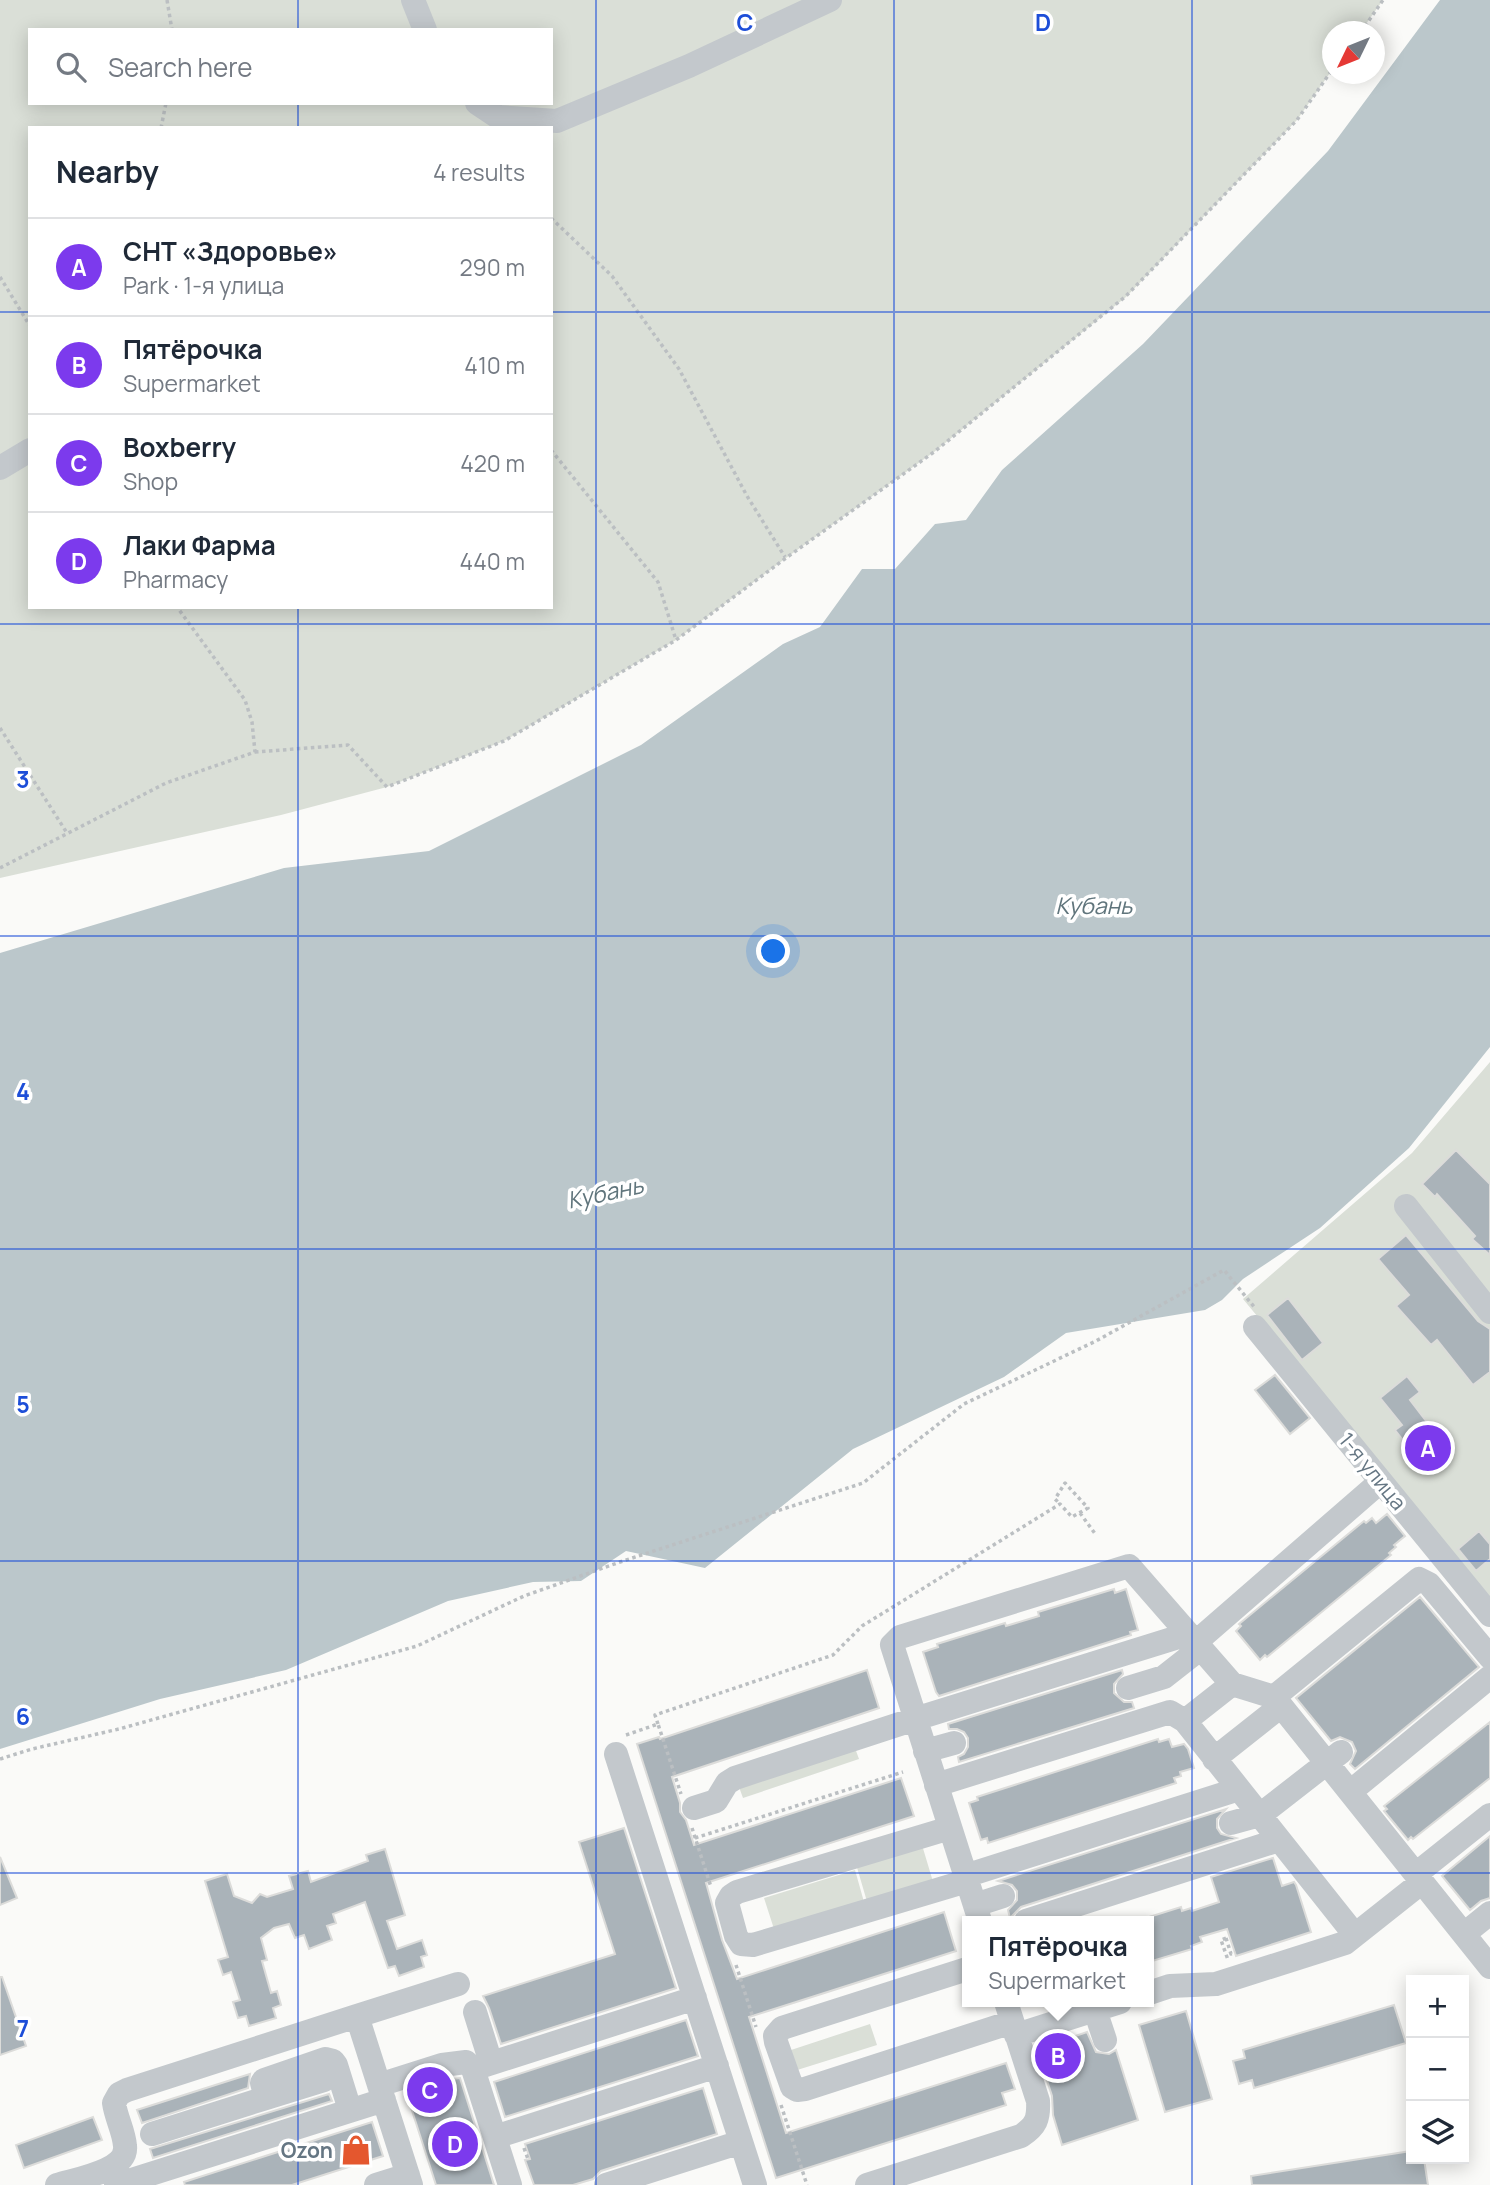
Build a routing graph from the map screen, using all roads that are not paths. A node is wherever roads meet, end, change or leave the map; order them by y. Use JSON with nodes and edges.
{"nodes":[{"id":1,"x":413,"y":0,"type":"edge"},
{"id":2,"x":830,"y":0,"type":"edge"},
{"id":3,"x":424,"y":28,"type":"edge"},
{"id":4,"x":480,"y":105,"type":"edge"},
{"id":5,"x":28,"y":451,"type":"edge"},
{"id":6,"x":0,"y":468,"type":"edge"},
{"id":7,"x":1406,"y":1206,"type":"dead end"},
{"id":8,"x":1490,"y":1312,"type":"edge"},
{"id":9,"x":1257,"y":1319,"type":"road end"},
{"id":10,"x":1372,"y":1489,"type":"dead end"},
{"id":11,"x":1490,"y":1615,"type":"edge"},
{"id":12,"x":1195,"y":1641,"type":"junction"},
{"id":13,"x":1490,"y":1657,"type":"edge"},
{"id":14,"x":1490,"y":1677,"type":"edge"},
{"id":15,"x":1232,"y":1684,"type":"junction"},
{"id":16,"x":1128,"y":1688,"type":"dead end"},
{"id":17,"x":1278,"y":1702,"type":"junction"},
{"id":18,"x":915,"y":1719,"type":"junction"},
{"id":19,"x":1185,"y":1721,"type":"junction"},
{"id":20,"x":954,"y":1743,"type":"dead end"},
{"id":21,"x":925,"y":1751,"type":"junction"},
{"id":22,"x":616,"y":1754,"type":"dead end"},
{"id":23,"x":1334,"y":1758,"type":"junction"},
{"id":24,"x":1214,"y":1759,"type":"junction"},
{"id":25,"x":936,"y":1785,"type":"junction"},
{"id":26,"x":1239,"y":1789,"type":"junction"},
{"id":27,"x":1350,"y":1793,"type":"junction"},
{"id":28,"x":694,"y":1808,"type":"dead end"},
{"id":29,"x":1260,"y":1815,"type":"junction"},
{"id":30,"x":1490,"y":1815,"type":"edge"},
{"id":31,"x":1231,"y":1823,"type":"dead end"},
{"id":32,"x":950,"y":1828,"type":"junction"},
{"id":33,"x":1279,"y":1840,"type":"junction"},
{"id":34,"x":1419,"y":1878,"type":"junction"},
{"id":35,"x":966,"y":1879,"type":"junction"},
{"id":36,"x":1003,"y":1896,"type":"dead end"},
{"id":37,"x":977,"y":1913,"type":"edge"},
{"id":38,"x":1490,"y":1913,"type":"edge"},
{"id":39,"x":1042,"y":1916,"type":"edge"},
{"id":40,"x":1464,"y":1934,"type":"junction"},
{"id":41,"x":1355,"y":1935,"type":"junction"},
{"id":42,"x":1490,"y":1967,"type":"edge"},
{"id":43,"x":962,"y":1971,"type":"edge"},
{"id":44,"x":458,"y":1984,"type":"dead end"},
{"id":45,"x":1154,"y":1991,"type":"edge"},
{"id":46,"x":695,"y":1998,"type":"junction"},
{"id":47,"x":1104,"y":2007,"type":"edge"},
{"id":48,"x":1095,"y":2010,"type":"junction"},
{"id":49,"x":357,"y":2016,"type":"junction"},
{"id":50,"x":1012,"y":2020,"type":"edge"},
{"id":51,"x":484,"y":2039,"type":"junction"},
{"id":52,"x":1105,"y":2040,"type":"dead end"},
{"id":53,"x":717,"y":2066,"type":"junction"},
{"id":54,"x":324,"y":2080,"type":"dead end"},
{"id":55,"x":382,"y":2092,"type":"junction"},
{"id":56,"x":266,"y":2098,"type":"junction"},
{"id":57,"x":335,"y":2111,"type":"junction"},
{"id":58,"x":152,"y":2134,"type":"dead end"},
{"id":59,"x":495,"y":2137,"type":"junction"},
{"id":60,"x":741,"y":2142,"type":"junction"},
{"id":61,"x":938,"y":2174,"type":"edge"},
{"id":62,"x":410,"y":2180,"type":"edge"},
{"id":63,"x":57,"y":2185,"type":"edge"},
{"id":64,"x":116,"y":2185,"type":"edge"},
{"id":65,"x":376,"y":2185,"type":"edge"},
{"id":66,"x":510,"y":2185,"type":"edge"},
{"id":67,"x":606,"y":2185,"type":"edge"},
{"id":68,"x":755,"y":2185,"type":"edge"},
{"id":69,"x":867,"y":2185,"type":"edge"}],
"edges":[{"from":1,"to":3,"type":"street"},
{"from":2,"to":4,"type":"street"},
{"from":5,"to":6,"type":"street"},
{"from":7,"to":8,"type":"street"},
{"from":9,"to":11,"type":"street","name":"1-я улица"},
{"from":10,"to":12,"type":"street"},
{"from":12,"to":15,"type":"street"},
{"from":12,"to":16,"type":"street"},
{"from":12,"to":18,"type":"street"},
{"from":12,"to":18,"type":"street"},
{"from":13,"to":17,"type":"street"},
{"from":14,"to":27,"type":"street"},
{"from":15,"to":17,"type":"street"},
{"from":15,"to":19,"type":"street"},
{"from":17,"to":23,"type":"street"},
{"from":17,"to":24,"type":"street"},
{"from":18,"to":21,"type":"street"},
{"from":18,"to":28,"type":"street"},
{"from":19,"to":24,"type":"street"},
{"from":19,"to":25,"type":"street"},
{"from":20,"to":21,"type":"street"},
{"from":21,"to":25,"type":"street"},
{"from":22,"to":46,"type":"street"},
{"from":23,"to":27,"type":"street"},
{"from":23,"to":29,"type":"street"},
{"from":24,"to":26,"type":"street"},
{"from":25,"to":32,"type":"street"},
{"from":26,"to":29,"type":"street"},
{"from":26,"to":35,"type":"street"},
{"from":27,"to":34,"type":"street"},
{"from":29,"to":31,"type":"street"},
{"from":29,"to":33,"type":"street"},
{"from":30,"to":34,"type":"street"},
{"from":32,"to":35,"type":"street"},
{"from":32,"to":35,"type":"street"},
{"from":33,"to":39,"type":"street"},
{"from":33,"to":41,"type":"street"},
{"from":34,"to":40,"type":"street"},
{"from":34,"to":41,"type":"street"},
{"from":35,"to":37,"type":"street"},
{"from":36,"to":37,"type":"street"},
{"from":38,"to":40,"type":"street"},
{"from":40,"to":42,"type":"street"},
{"from":41,"to":45,"type":"street"},
{"from":43,"to":50,"type":"street"},
{"from":44,"to":49,"type":"street"},
{"from":46,"to":51,"type":"street"},
{"from":46,"to":53,"type":"street"},
{"from":47,"to":48,"type":"street"},
{"from":48,"to":50,"type":"street"},
{"from":48,"to":52,"type":"street"},
{"from":49,"to":55,"type":"street"},
{"from":49,"to":63,"type":"street"},
{"from":50,"to":61,"type":"street"},
{"from":51,"to":55,"type":"street"},
{"from":51,"to":59,"type":"street"},
{"from":53,"to":59,"type":"street"},
{"from":53,"to":60,"type":"street"},
{"from":54,"to":56,"type":"street"},
{"from":55,"to":57,"type":"street"},
{"from":55,"to":62,"type":"street"},
{"from":56,"to":57,"type":"street"},
{"from":56,"to":58,"type":"street"},
{"from":57,"to":64,"type":"street"},
{"from":59,"to":66,"type":"street"},
{"from":60,"to":67,"type":"street"},
{"from":60,"to":68,"type":"street"},
{"from":61,"to":69,"type":"street"},
{"from":62,"to":65,"type":"street"}]}
